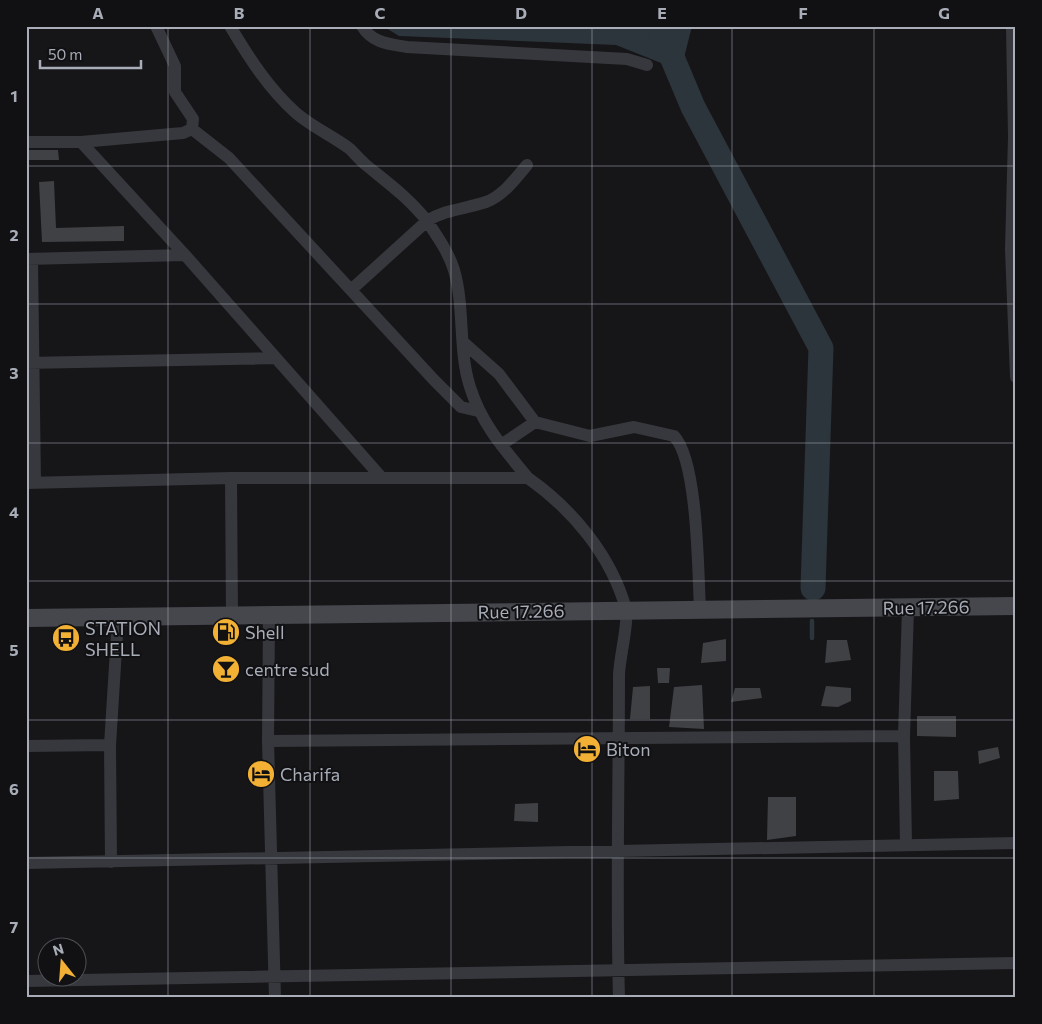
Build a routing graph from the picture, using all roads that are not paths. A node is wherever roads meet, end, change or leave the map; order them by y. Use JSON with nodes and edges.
{"nodes":[{"id":1,"x":156,"y":26,"type":"edge"},
{"id":2,"x":230,"y":26,"type":"edge"},
{"id":3,"x":362,"y":26,"type":"edge"},
{"id":4,"x":1012,"y":26,"type":"edge"},
{"id":5,"x":646,"y":65,"type":"dead end"},
{"id":6,"x":192,"y":129,"type":"junction"},
{"id":7,"x":1015,"y":137,"type":"edge"},
{"id":8,"x":26,"y":142,"type":"edge"},
{"id":9,"x":81,"y":142,"type":"junction"},
{"id":10,"x":527,"y":165,"type":"dead end"},
{"id":11,"x":426,"y":221,"type":"junction"},
{"id":12,"x":1014,"y":249,"type":"edge"},
{"id":13,"x":185,"y":255,"type":"junction"},
{"id":14,"x":29,"y":259,"type":"edge"},
{"id":15,"x":352,"y":289,"type":"junction"},
{"id":16,"x":463,"y":342,"type":"junction"},
{"id":17,"x":275,"y":358,"type":"junction"},
{"id":18,"x":29,"y":363,"type":"edge"},
{"id":19,"x":1016,"y":368,"type":"edge"},
{"id":20,"x":1016,"y":377,"type":"edge"},
{"id":21,"x":478,"y":411,"type":"junction"},
{"id":22,"x":535,"y":422,"type":"junction"},
{"id":23,"x":501,"y":445,"type":"junction"},
{"id":24,"x":381,"y":477,"type":"junction"},
{"id":25,"x":231,"y":478,"type":"junction"},
{"id":26,"x":528,"y":478,"type":"junction"},
{"id":27,"x":31,"y":483,"type":"edge"},
{"id":28,"x":1016,"y":606,"type":"edge"},
{"id":29,"x":908,"y":608,"type":"junction"},
{"id":30,"x":700,"y":610,"type":"junction"},
{"id":31,"x":626,"y":611,"type":"junction"},
{"id":32,"x":232,"y":616,"type":"junction"},
{"id":33,"x":268,"y":616,"type":"junction"},
{"id":34,"x":26,"y":618,"type":"edge"},
{"id":35,"x":118,"y":618,"type":"junction"},
{"id":36,"x":904,"y":736,"type":"junction"},
{"id":37,"x":619,"y":738,"type":"junction"},
{"id":38,"x":268,"y":741,"type":"junction"},
{"id":39,"x":110,"y":745,"type":"junction"},
{"id":40,"x":26,"y":746,"type":"edge"},
{"id":41,"x":906,"y":844,"type":"junction"},
{"id":42,"x":1016,"y":844,"type":"edge"},
{"id":43,"x":617,"y":850,"type":"junction"},
{"id":44,"x":271,"y":858,"type":"junction"},
{"id":45,"x":111,"y":862,"type":"junction"},
{"id":46,"x":26,"y":863,"type":"edge"},
{"id":47,"x":1016,"y":963,"type":"edge"},
{"id":48,"x":618,"y":970,"type":"junction"},
{"id":49,"x":275,"y":975,"type":"junction"},
{"id":50,"x":26,"y":981,"type":"edge"},
{"id":51,"x":275,"y":998,"type":"edge"},
{"id":52,"x":619,"y":998,"type":"edge"}],
"edges":[{"from":1,"to":6,"type":"street"},
{"from":2,"to":11,"type":"street"},
{"from":3,"to":5,"type":"street"},
{"from":4,"to":7,"type":"street"},
{"from":6,"to":9,"type":"street"},
{"from":6,"to":15,"type":"street"},
{"from":7,"to":12,"type":"street"},
{"from":8,"to":9,"type":"street"},
{"from":9,"to":13,"type":"street"},
{"from":10,"to":11,"type":"street"},
{"from":11,"to":15,"type":"street"},
{"from":11,"to":16,"type":"street"},
{"from":12,"to":19,"type":"street"},
{"from":13,"to":14,"type":"street"},
{"from":13,"to":17,"type":"street"},
{"from":14,"to":18,"type":"street"},
{"from":15,"to":21,"type":"street"},
{"from":16,"to":21,"type":"street"},
{"from":16,"to":22,"type":"street"},
{"from":17,"to":18,"type":"street"},
{"from":17,"to":24,"type":"street"},
{"from":18,"to":27,"type":"street"},
{"from":19,"to":20,"type":"street"},
{"from":21,"to":23,"type":"street"},
{"from":22,"to":23,"type":"street"},
{"from":22,"to":30,"type":"street"},
{"from":23,"to":26,"type":"street"},
{"from":24,"to":25,"type":"street"},
{"from":24,"to":26,"type":"street"},
{"from":25,"to":27,"type":"street"},
{"from":25,"to":32,"type":"street"},
{"from":26,"to":31,"type":"street"},
{"from":28,"to":29,"type":"main road","name":"Rue 17.266"},
{"from":29,"to":30,"type":"main road","name":"Rue 17.266"},
{"from":29,"to":36,"type":"street"},
{"from":30,"to":31,"type":"main road","name":"Rue 17.266"},
{"from":31,"to":33,"type":"main road","name":"Rue 17.266"},
{"from":31,"to":37,"type":"street"},
{"from":32,"to":33,"type":"main road","name":"Rue 17.266"},
{"from":32,"to":35,"type":"main road","name":"Rue 17.266"},
{"from":33,"to":38,"type":"street"},
{"from":34,"to":35,"type":"main road","name":"Rue 17.266"},
{"from":35,"to":39,"type":"street"},
{"from":36,"to":37,"type":"street"},
{"from":36,"to":41,"type":"street"},
{"from":37,"to":38,"type":"street"},
{"from":37,"to":43,"type":"street"},
{"from":38,"to":44,"type":"street"},
{"from":39,"to":40,"type":"street"},
{"from":39,"to":45,"type":"street"},
{"from":41,"to":42,"type":"street"},
{"from":41,"to":43,"type":"street"},
{"from":43,"to":44,"type":"street"},
{"from":43,"to":48,"type":"street"},
{"from":44,"to":45,"type":"street"},
{"from":44,"to":49,"type":"street"},
{"from":45,"to":46,"type":"street"},
{"from":47,"to":48,"type":"street"},
{"from":48,"to":49,"type":"street"},
{"from":48,"to":52,"type":"street"},
{"from":49,"to":50,"type":"street"},
{"from":49,"to":51,"type":"street"}]}
